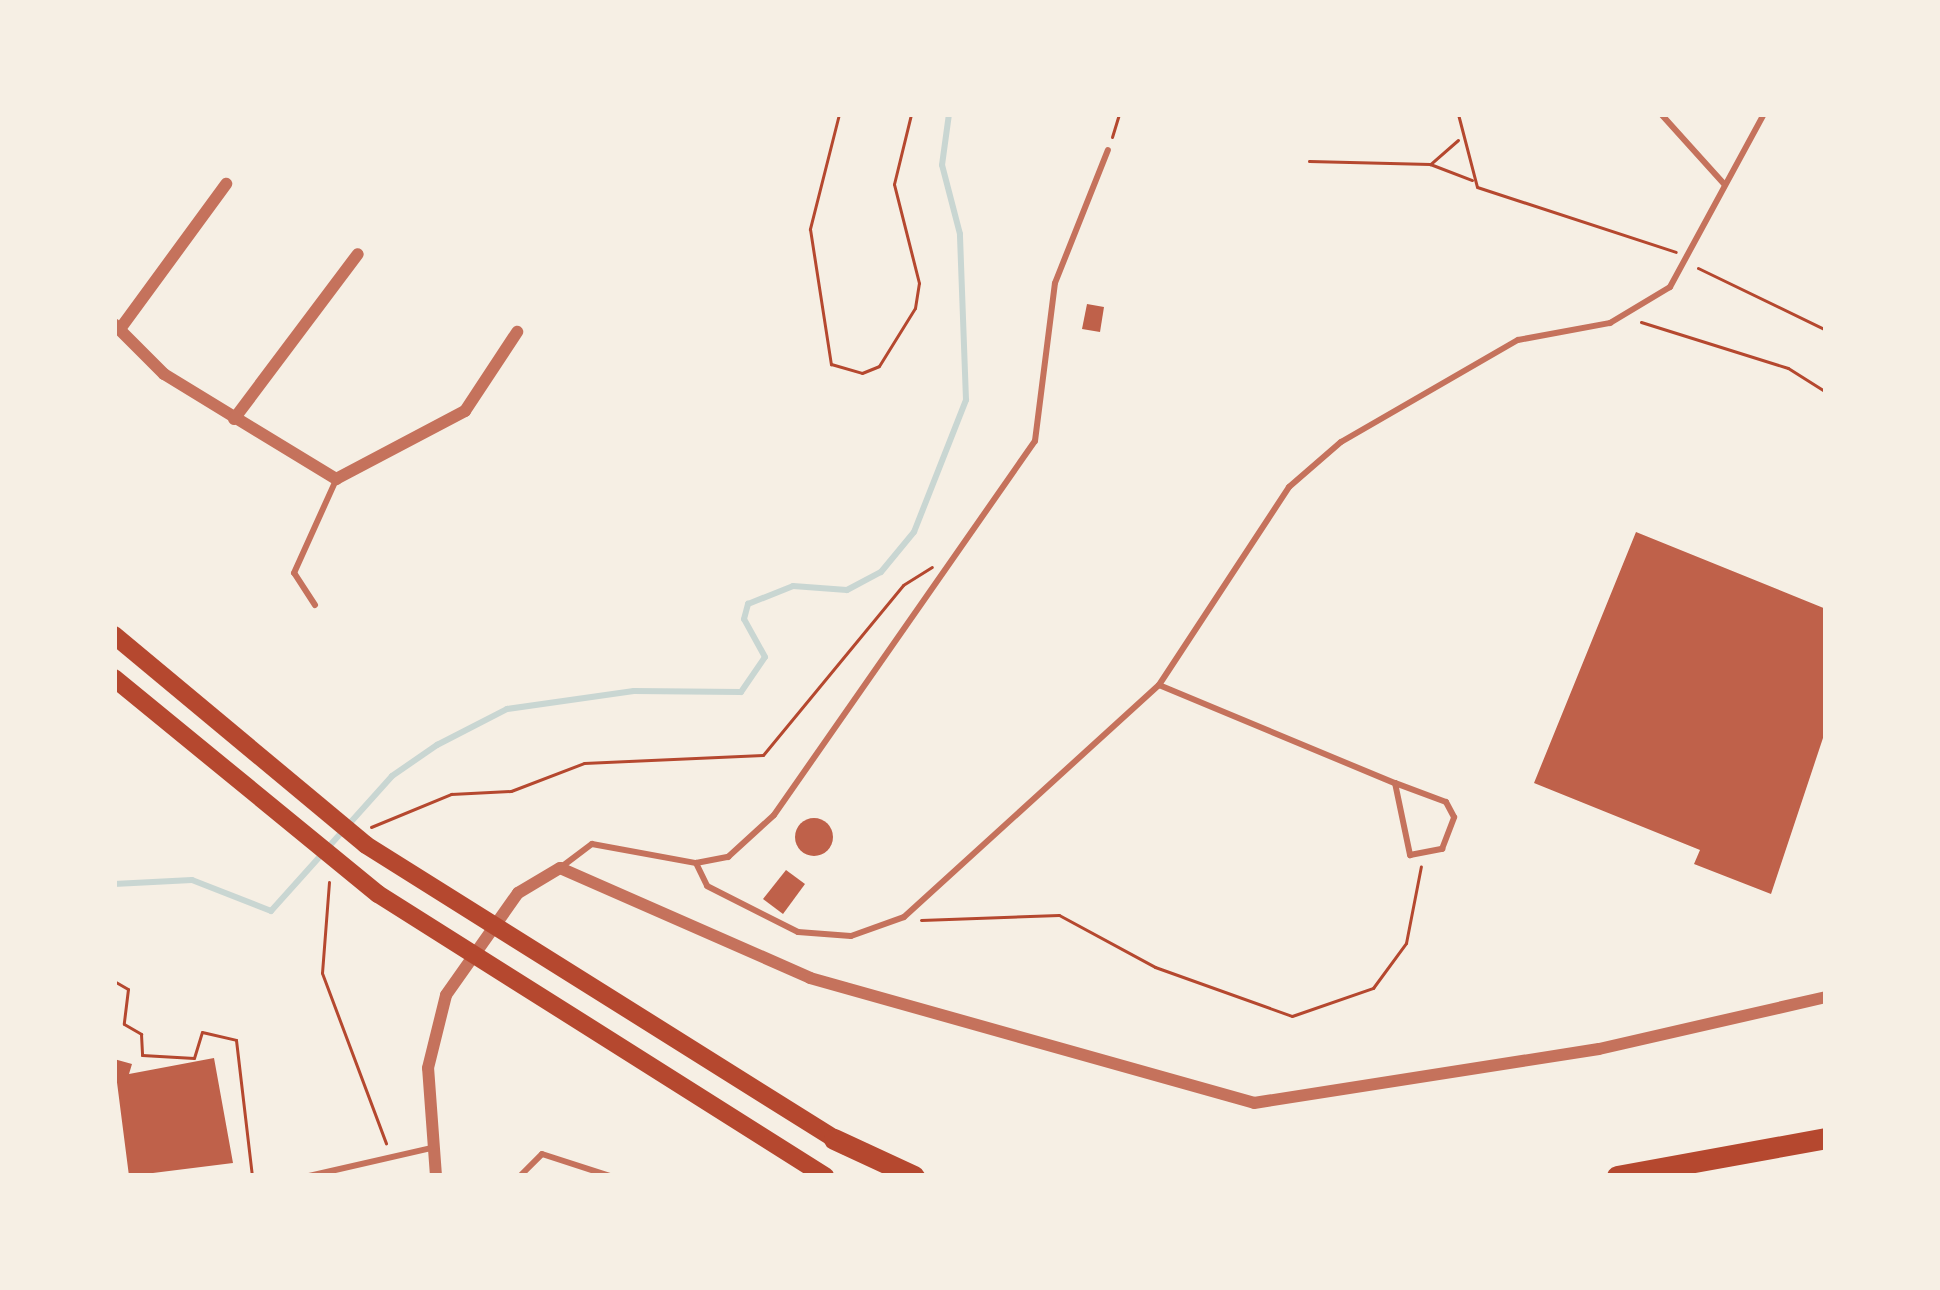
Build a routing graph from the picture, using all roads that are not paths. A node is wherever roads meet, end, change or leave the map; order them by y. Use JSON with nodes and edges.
{"nodes":[{"id":1,"x":1661,"y":114,"type":"edge"},
{"id":2,"x":1764,"y":114,"type":"edge"},
{"id":3,"x":1108,"y":150,"type":"road end"},
{"id":4,"x":226,"y":184,"type":"dead end"},
{"id":5,"x":1724,"y":184,"type":"junction"},
{"id":6,"x":358,"y":254,"type":"dead end"},
{"id":7,"x":117,"y":327,"type":"edge"},
{"id":8,"x":517,"y":332,"type":"dead end"},
{"id":9,"x":234,"y":418,"type":"junction"},
{"id":10,"x":336,"y":478,"type":"junction"},
{"id":11,"x":315,"y":604,"type":"dead end"},
{"id":12,"x":114,"y":634,"type":"edge"},
{"id":13,"x":114,"y":678,"type":"edge"},
{"id":14,"x":1160,"y":685,"type":"junction"},
{"id":15,"x":1395,"y":783,"type":"junction"},
{"id":16,"x":696,"y":863,"type":"junction"},
{"id":17,"x":560,"y":868,"type":"junction"},
{"id":18,"x":492,"y":927,"type":"junction"},
{"id":19,"x":470,"y":953,"type":"junction"},
{"id":20,"x":1826,"y":997,"type":"edge"},
{"id":21,"x":1826,"y":1138,"type":"edge"},
{"id":22,"x":834,"y":1139,"type":"junction"},
{"id":23,"x":431,"y":1148,"type":"junction"},
{"id":24,"x":309,"y":1176,"type":"edge"},
{"id":25,"x":436,"y":1176,"type":"edge"},
{"id":26,"x":520,"y":1176,"type":"edge"},
{"id":27,"x":610,"y":1176,"type":"edge"},
{"id":28,"x":825,"y":1176,"type":"edge"},
{"id":29,"x":897,"y":1176,"type":"edge"},
{"id":30,"x":914,"y":1176,"type":"edge"},
{"id":31,"x":1617,"y":1176,"type":"edge"}],
"edges":[{"from":1,"to":5,"type":"lane"},
{"from":2,"to":5,"type":"lane"},
{"from":3,"to":16,"type":"lane"},
{"from":4,"to":7,"type":"street"},
{"from":5,"to":14,"type":"lane"},
{"from":6,"to":9,"type":"street"},
{"from":7,"to":9,"type":"street"},
{"from":8,"to":10,"type":"street"},
{"from":9,"to":10,"type":"street"},
{"from":10,"to":11,"type":"lane"},
{"from":12,"to":18,"type":"main road"},
{"from":13,"to":19,"type":"main road"},
{"from":14,"to":15,"type":"lane"},
{"from":14,"to":16,"type":"lane"},
{"from":15,"to":15,"type":"lane"},
{"from":16,"to":17,"type":"lane"},
{"from":17,"to":18,"type":"street"},
{"from":17,"to":20,"type":"street"},
{"from":18,"to":19,"type":"street"},
{"from":18,"to":22,"type":"main road"},
{"from":19,"to":23,"type":"street"},
{"from":19,"to":28,"type":"main road"},
{"from":21,"to":31,"type":"highway"},
{"from":22,"to":29,"type":"main road"},
{"from":22,"to":30,"type":"highway"},
{"from":23,"to":24,"type":"lane"},
{"from":23,"to":25,"type":"street"},
{"from":26,"to":27,"type":"lane"}]}
